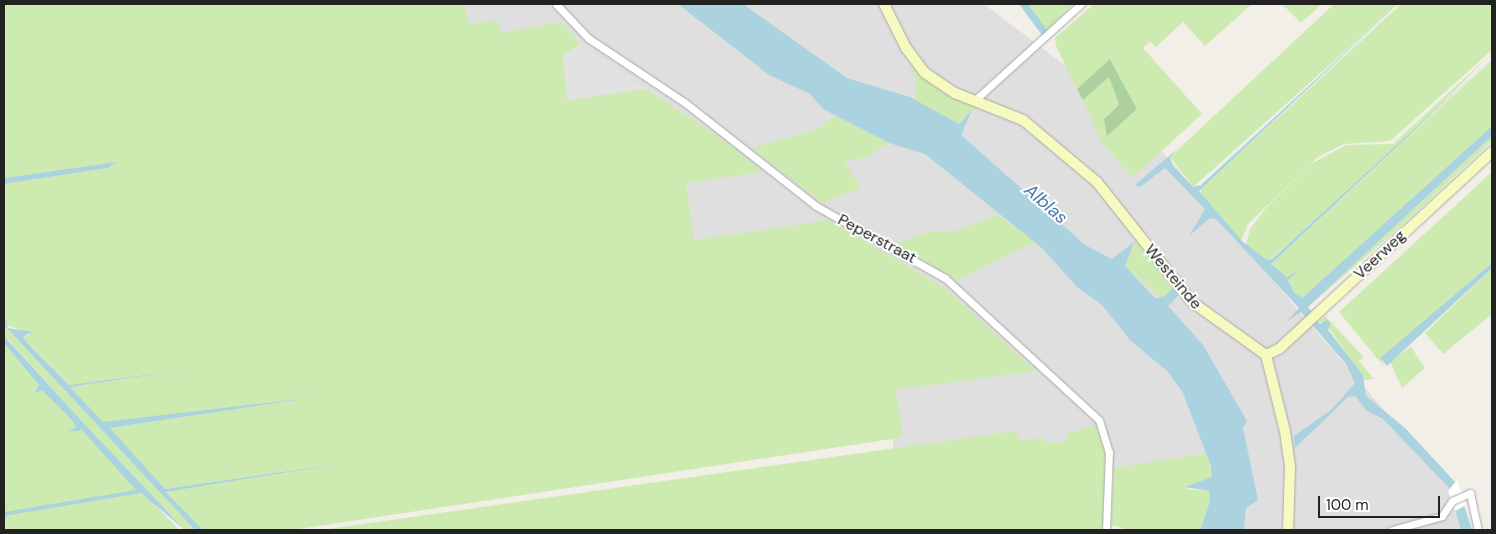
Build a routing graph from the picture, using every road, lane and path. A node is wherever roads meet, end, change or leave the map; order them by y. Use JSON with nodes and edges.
{"nodes":[{"id":1,"x":556,"y":4,"type":"edge"},
{"id":2,"x":884,"y":4,"type":"edge"},
{"id":3,"x":1080,"y":4,"type":"edge"},
{"id":4,"x":975,"y":100,"type":"junction"},
{"id":5,"x":1492,"y":152,"type":"edge"},
{"id":6,"x":1266,"y":356,"type":"junction"},
{"id":7,"x":1106,"y":530,"type":"edge"},
{"id":8,"x":1288,"y":530,"type":"edge"},
{"id":9,"x":1392,"y":530,"type":"edge"},
{"id":10,"x":1478,"y":530,"type":"edge"}],
"edges":[{"from":1,"to":7,"type":"street","name":"Peperstraat"},
{"from":2,"to":4,"type":"street","name":"Westeinde"},
{"from":3,"to":4,"type":"street"},
{"from":4,"to":6,"type":"street","name":"Westeinde"},
{"from":5,"to":6,"type":"street","name":"Veerweg"},
{"from":6,"to":8,"type":"street"},
{"from":9,"to":10,"type":"street"}]}
